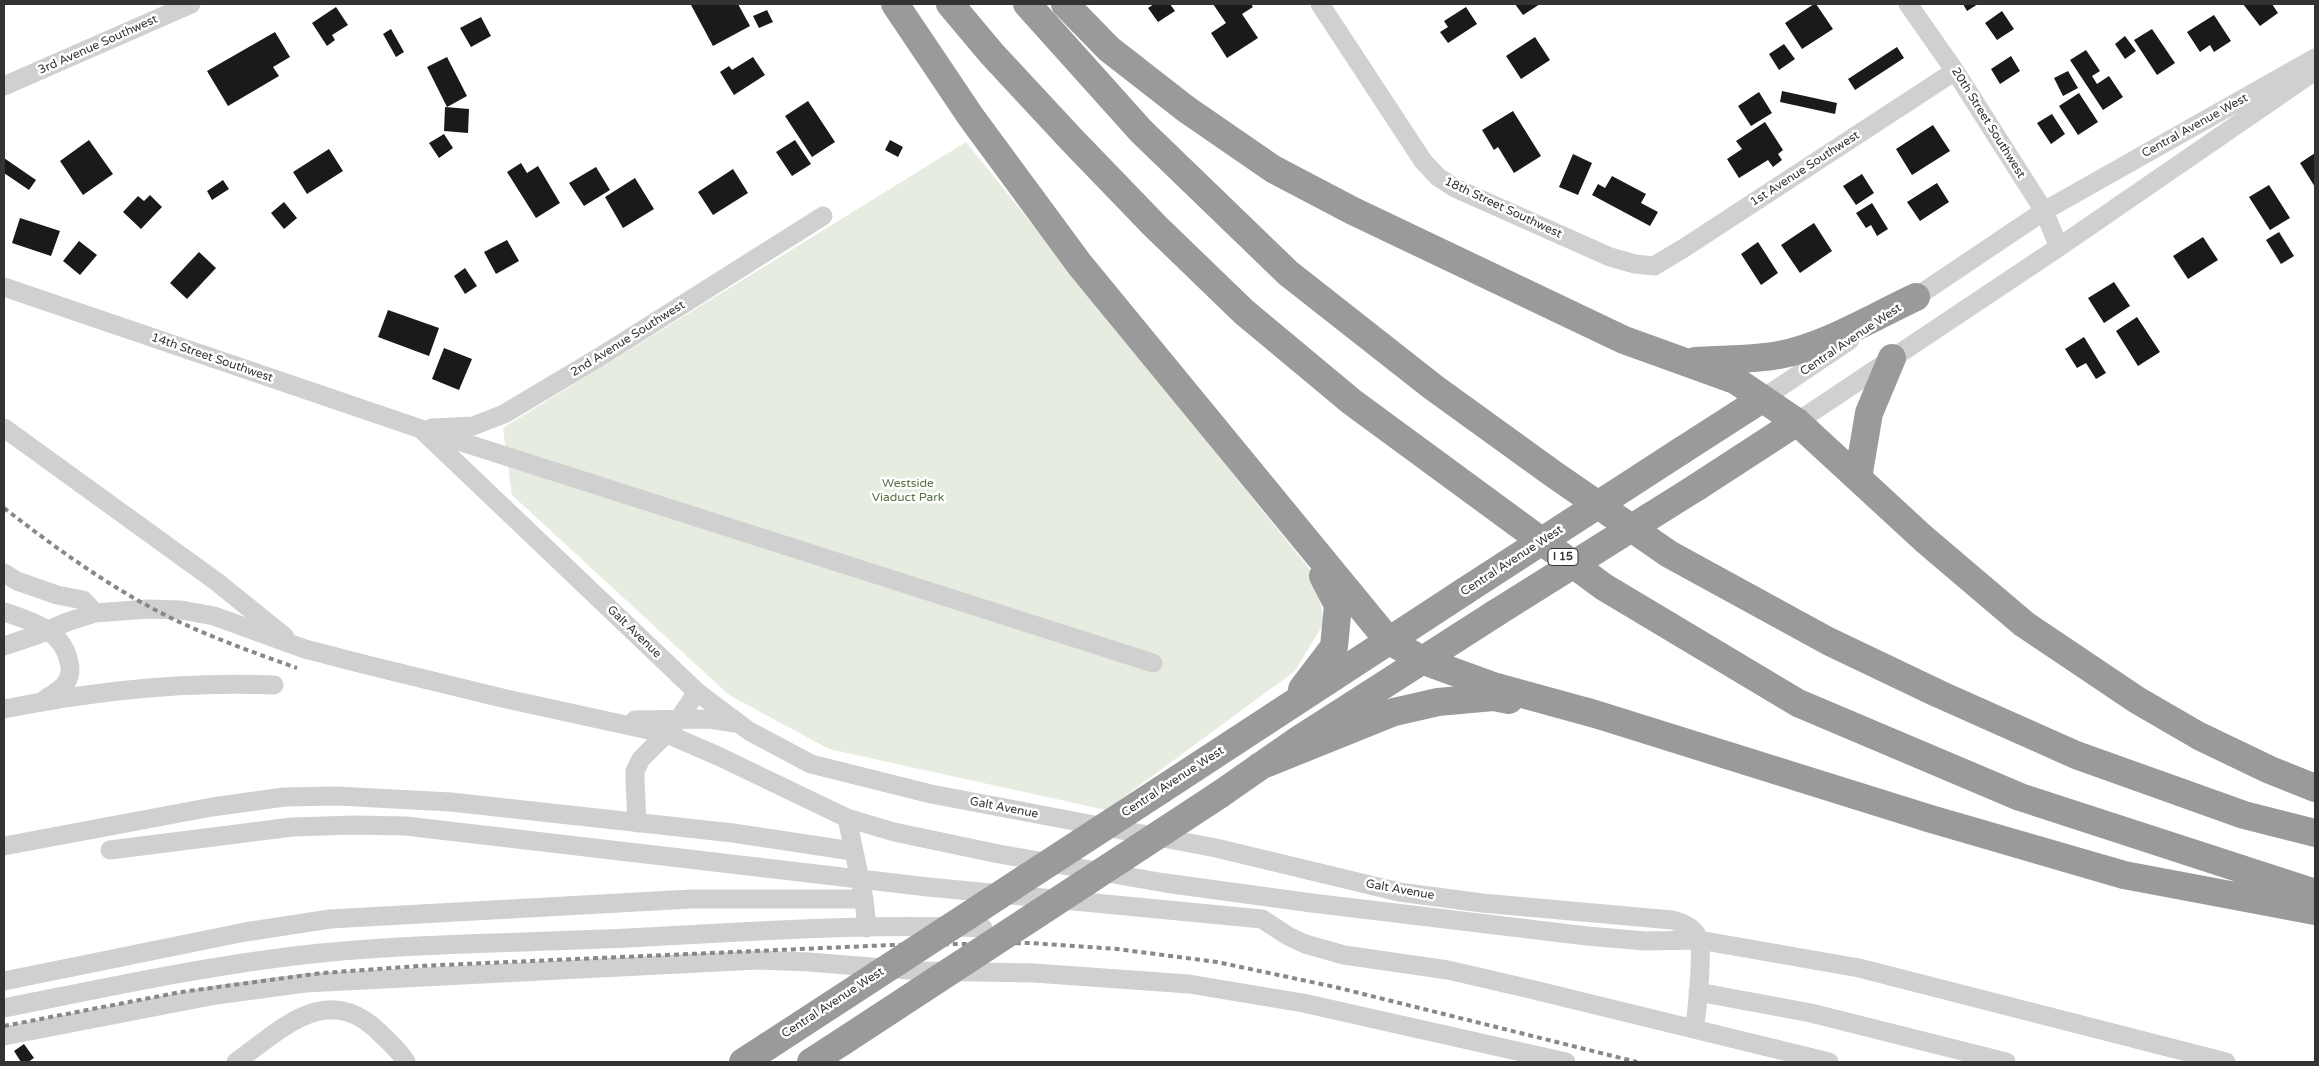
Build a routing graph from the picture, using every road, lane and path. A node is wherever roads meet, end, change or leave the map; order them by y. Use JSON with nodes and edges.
{"nodes":[{"id":1,"x":191,"y":4,"type":"edge"},
{"id":2,"x":895,"y":4,"type":"edge"},
{"id":3,"x":950,"y":4,"type":"edge"},
{"id":4,"x":1027,"y":4,"type":"edge"},
{"id":5,"x":1065,"y":4,"type":"edge"},
{"id":6,"x":1320,"y":4,"type":"edge"},
{"id":7,"x":1908,"y":4,"type":"edge"},
{"id":8,"x":2315,"y":58,"type":"edge"},
{"id":9,"x":1955,"y":70,"type":"junction"},
{"id":10,"x":2315,"y":71,"type":"edge"},
{"id":11,"x":4,"y":86,"type":"edge"},
{"id":12,"x":2044,"y":211,"type":"junction"},
{"id":13,"x":822,"y":216,"type":"dead end"},
{"id":14,"x":2059,"y":247,"type":"junction"},
{"id":15,"x":1654,"y":266,"type":"joint"},
{"id":16,"x":4,"y":287,"type":"edge"},
{"id":17,"x":1916,"y":296,"type":"junction"},
{"id":18,"x":1892,"y":358,"type":"junction"},
{"id":19,"x":1682,"y":362,"type":"junction"},
{"id":20,"x":1762,"y":399,"type":"junction"},
{"id":21,"x":1796,"y":422,"type":"junction"},
{"id":22,"x":4,"y":428,"type":"edge"},
{"id":23,"x":421,"y":429,"type":"junction"},
{"id":24,"x":1858,"y":478,"type":"junction"},
{"id":25,"x":1302,"y":537,"type":"junction"},
{"id":26,"x":4,"y":573,"type":"edge"},
{"id":27,"x":4,"y":612,"type":"edge"},
{"id":28,"x":95,"y":614,"type":"junction"},
{"id":29,"x":48,"y":630,"type":"junction"},
{"id":30,"x":1388,"y":640,"type":"junction"},
{"id":31,"x":4,"y":646,"type":"edge"},
{"id":32,"x":305,"y":649,"type":"junction"},
{"id":33,"x":1424,"y":662,"type":"junction"},
{"id":34,"x":1153,"y":663,"type":"dead end"},
{"id":35,"x":274,"y":684,"type":"dead end"},
{"id":36,"x":697,"y":692,"type":"junction"},
{"id":37,"x":42,"y":701,"type":"junction"},
{"id":38,"x":1289,"y":706,"type":"junction"},
{"id":39,"x":4,"y":709,"type":"edge"},
{"id":40,"x":1595,"y":714,"type":"junction"},
{"id":41,"x":679,"y":719,"type":"junction"},
{"id":42,"x":605,"y":720,"type":"junction"},
{"id":43,"x":739,"y":724,"type":"junction"},
{"id":44,"x":667,"y":734,"type":"junction"},
{"id":45,"x":1260,"y":766,"type":"junction"},
{"id":46,"x":2315,"y":788,"type":"edge"},
{"id":47,"x":847,"y":818,"type":"junction"},
{"id":48,"x":637,"y":823,"type":"junction"},
{"id":49,"x":2315,"y":833,"type":"edge"},
{"id":50,"x":4,"y":846,"type":"edge"},
{"id":51,"x":110,"y":850,"type":"dead end"},
{"id":52,"x":852,"y":851,"type":"junction"},
{"id":53,"x":859,"y":879,"type":"junction"},
{"id":54,"x":2315,"y":893,"type":"edge"},
{"id":55,"x":864,"y":898,"type":"junction"},
{"id":56,"x":2315,"y":911,"type":"edge"},
{"id":57,"x":867,"y":928,"type":"junction"},
{"id":58,"x":983,"y":928,"type":"dead end"},
{"id":59,"x":1699,"y":940,"type":"junction"},
{"id":60,"x":4,"y":981,"type":"edge"},
{"id":61,"x":1698,"y":992,"type":"junction"},
{"id":62,"x":4,"y":1008,"type":"edge"},
{"id":63,"x":1694,"y":1029,"type":"junction"},
{"id":64,"x":4,"y":1036,"type":"edge"},
{"id":65,"x":775,"y":1053,"type":"edge"},
{"id":66,"x":236,"y":1062,"type":"edge"},
{"id":67,"x":406,"y":1062,"type":"edge"},
{"id":68,"x":742,"y":1062,"type":"edge"},
{"id":69,"x":811,"y":1062,"type":"edge"},
{"id":70,"x":1566,"y":1062,"type":"edge"},
{"id":71,"x":1829,"y":1062,"type":"edge"},
{"id":72,"x":2006,"y":1062,"type":"edge"},
{"id":73,"x":2226,"y":1062,"type":"edge"}],
"edges":[{"from":1,"to":11,"type":"street","name":"3rd Avenue Southwest"},
{"from":2,"to":25,"type":"highway"},
{"from":3,"to":54,"type":"highway","number":"I 15"},
{"from":4,"to":49,"type":"highway"},
{"from":5,"to":19,"type":"highway"},
{"from":6,"to":15,"type":"street","name":"18th Street Southwest"},
{"from":7,"to":9,"type":"street","name":"20th Street Southwest"},
{"from":8,"to":12,"type":"street","name":"Central Avenue West"},
{"from":9,"to":12,"type":"street","name":"20th Street Southwest"},
{"from":9,"to":15,"type":"street","name":"1st Avenue Southwest"},
{"from":10,"to":14,"type":"street","name":"Central Avenue West"},
{"from":12,"to":14,"type":"street","name":"20th Street Southwest"},
{"from":12,"to":17,"type":"street","name":"Central Avenue West"},
{"from":13,"to":23,"type":"street","name":"2nd Avenue Southwest"},
{"from":14,"to":18,"type":"street","name":"Central Avenue West"},
{"from":16,"to":23,"type":"street","name":"14th Street Southwest"},
{"from":17,"to":19,"type":"highway"},
{"from":17,"to":20,"type":"street","name":"Central Avenue West"},
{"from":18,"to":21,"type":"street","name":"Central Avenue West"},
{"from":18,"to":24,"type":"highway"},
{"from":19,"to":20,"type":"highway"},
{"from":20,"to":21,"type":"highway"},
{"from":20,"to":30,"type":"highway","name":"Central Avenue West","bridge":true},
{"from":21,"to":24,"type":"highway"},
{"from":21,"to":33,"type":"highway","name":"Central Avenue West","bridge":true},
{"from":22,"to":32,"type":"street"},
{"from":23,"to":34,"type":"street","name":"14th Street Southwest"},
{"from":23,"to":36,"type":"street","name":"Galt Avenue"},
{"from":24,"to":46,"type":"highway"},
{"from":25,"to":30,"type":"highway"},
{"from":25,"to":38,"type":"highway"},
{"from":26,"to":28,"type":"street"},
{"from":27,"to":29,"type":"street"},
{"from":28,"to":29,"type":"street"},
{"from":28,"to":32,"type":"street"},
{"from":29,"to":31,"type":"street"},
{"from":29,"to":37,"type":"street"},
{"from":30,"to":33,"type":"highway"},
{"from":30,"to":38,"type":"highway","name":"Central Avenue West"},
{"from":32,"to":42,"type":"street"},
{"from":33,"to":40,"type":"highway"},
{"from":33,"to":45,"type":"highway","name":"Central Avenue West"},
{"from":35,"to":37,"type":"street"},
{"from":36,"to":41,"type":"street"},
{"from":36,"to":43,"type":"street","name":"Galt Avenue"},
{"from":37,"to":39,"type":"street"},
{"from":38,"to":65,"type":"highway","name":"Central Avenue West","bridge":true},
{"from":40,"to":45,"type":"highway"},
{"from":40,"to":56,"type":"highway"},
{"from":41,"to":42,"type":"street"},
{"from":41,"to":43,"type":"street"},
{"from":41,"to":44,"type":"street"},
{"from":42,"to":44,"type":"street"},
{"from":43,"to":59,"type":"street","name":"Galt Avenue"},
{"from":44,"to":47,"type":"street"},
{"from":44,"to":48,"type":"street"},
{"from":45,"to":69,"type":"highway","name":"Central Avenue West","bridge":true},
{"from":47,"to":52,"type":"street"},
{"from":47,"to":59,"type":"street"},
{"from":48,"to":50,"type":"street"},
{"from":48,"to":52,"type":"street"},
{"from":51,"to":53,"type":"street"},
{"from":52,"to":53,"type":"street"},
{"from":53,"to":55,"type":"street"},
{"from":53,"to":63,"type":"street"},
{"from":55,"to":57,"type":"street"},
{"from":55,"to":60,"type":"street"},
{"from":57,"to":58,"type":"street"},
{"from":57,"to":62,"type":"street"},
{"from":59,"to":61,"type":"street"},
{"from":59,"to":73,"type":"street"},
{"from":61,"to":63,"type":"street"},
{"from":61,"to":72,"type":"street"},
{"from":63,"to":71,"type":"street"},
{"from":64,"to":70,"type":"street"},
{"from":65,"to":68,"type":"highway","name":"Central Avenue West"},
{"from":66,"to":67,"type":"street"}]}
